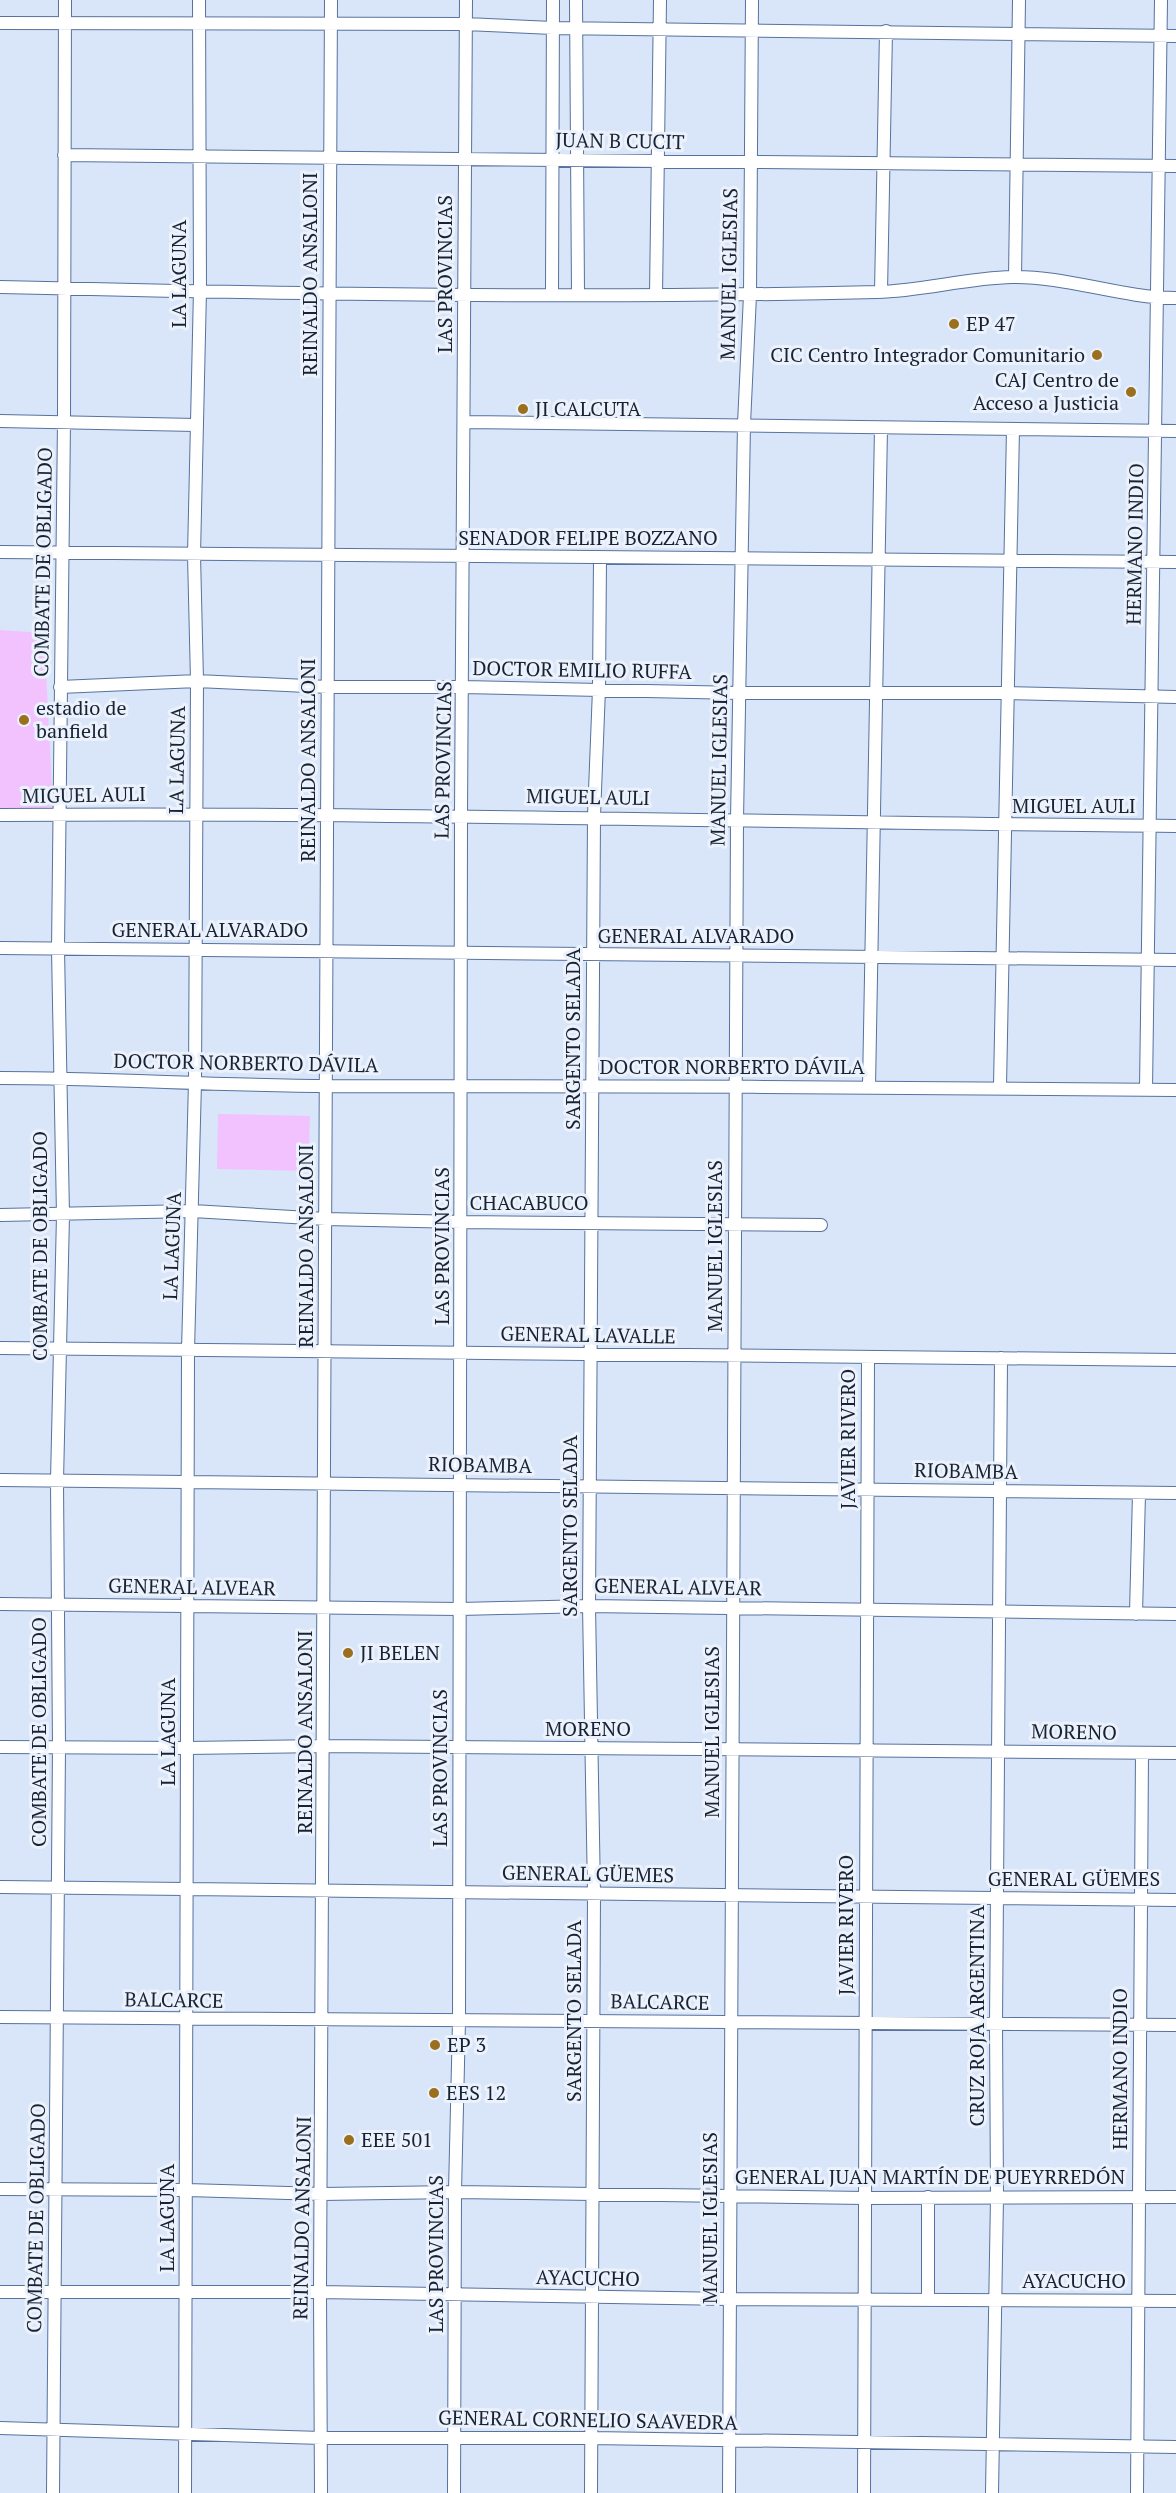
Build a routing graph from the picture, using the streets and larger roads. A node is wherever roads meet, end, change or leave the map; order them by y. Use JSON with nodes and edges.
{"nodes":[{"id":1,"x":64,"y":0,"type":"edge"},
{"id":2,"x":199,"y":0,"type":"edge"},
{"id":3,"x":331,"y":0,"type":"edge"},
{"id":4,"x":466,"y":0,"type":"edge"},
{"id":5,"x":553,"y":0,"type":"edge"},
{"id":6,"x":576,"y":0,"type":"edge"},
{"id":7,"x":660,"y":0,"type":"edge"},
{"id":8,"x":752,"y":0,"type":"edge"},
{"id":9,"x":1019,"y":0,"type":"edge"},
{"id":10,"x":1161,"y":0,"type":"edge"},
{"id":11,"x":198,"y":22,"type":"junction"},
{"id":12,"x":0,"y":23,"type":"edge"},
{"id":13,"x":64,"y":23,"type":"junction"},
{"id":14,"x":331,"y":23,"type":"junction"},
{"id":15,"x":466,"y":24,"type":"junction"},
{"id":16,"x":553,"y":28,"type":"junction"},
{"id":17,"x":576,"y":28,"type":"junction"},
{"id":18,"x":659,"y":28,"type":"junction"},
{"id":19,"x":752,"y":31,"type":"junction"},
{"id":20,"x":886,"y":31,"type":"junction"},
{"id":21,"x":1018,"y":36,"type":"junction"},
{"id":22,"x":1161,"y":36,"type":"junction"},
{"id":23,"x":1176,"y":36,"type":"edge"},
{"id":24,"x":64,"y":155,"type":"junction"},
{"id":25,"x":199,"y":156,"type":"junction"},
{"id":26,"x":329,"y":157,"type":"junction"},
{"id":27,"x":465,"y":159,"type":"junction"},
{"id":28,"x":554,"y":160,"type":"junction"},
{"id":29,"x":579,"y":160,"type":"junction"},
{"id":30,"x":657,"y":161,"type":"junction"},
{"id":31,"x":751,"y":162,"type":"junction"},
{"id":32,"x":885,"y":164,"type":"junction"},
{"id":33,"x":1015,"y":165,"type":"junction"},
{"id":34,"x":1159,"y":166,"type":"junction"},
{"id":35,"x":1176,"y":166,"type":"edge"},
{"id":36,"x":1015,"y":277,"type":"junction"},
{"id":37,"x":0,"y":287,"type":"edge"},
{"id":38,"x":63,"y":288,"type":"junction"},
{"id":39,"x":200,"y":290,"type":"junction"},
{"id":40,"x":329,"y":292,"type":"junction"},
{"id":41,"x":881,"y":292,"type":"junction"},
{"id":42,"x":465,"y":293,"type":"junction"},
{"id":43,"x":552,"y":294,"type":"junction"},
{"id":44,"x":578,"y":294,"type":"junction"},
{"id":45,"x":656,"y":295,"type":"junction"},
{"id":46,"x":750,"y":295,"type":"junction"},
{"id":47,"x":1158,"y":298,"type":"junction"},
{"id":48,"x":1176,"y":298,"type":"edge"},
{"id":49,"x":0,"y":421,"type":"edge"},
{"id":50,"x":64,"y":422,"type":"junction"},
{"id":51,"x":464,"y":422,"type":"junction"},
{"id":52,"x":744,"y":424,"type":"junction"},
{"id":53,"x":196,"y":425,"type":"junction"},
{"id":54,"x":880,"y":428,"type":"junction"},
{"id":55,"x":1013,"y":429,"type":"junction"},
{"id":56,"x":1156,"y":431,"type":"junction"},
{"id":57,"x":1176,"y":431,"type":"edge"},
{"id":58,"x":0,"y":552,"type":"edge"},
{"id":59,"x":61,"y":553,"type":"junction"},
{"id":60,"x":194,"y":555,"type":"junction"},
{"id":61,"x":328,"y":555,"type":"junction"},
{"id":62,"x":464,"y":556,"type":"junction"},
{"id":63,"x":600,"y":558,"type":"junction"},
{"id":64,"x":741,"y":558,"type":"junction"},
{"id":65,"x":878,"y":560,"type":"junction"},
{"id":66,"x":1010,"y":561,"type":"junction"},
{"id":67,"x":1154,"y":562,"type":"junction"},
{"id":68,"x":1176,"y":562,"type":"edge"},
{"id":69,"x":197,"y":681,"type":"junction"},
{"id":70,"x":60,"y":687,"type":"junction"},
{"id":71,"x":328,"y":687,"type":"junction"},
{"id":72,"x":463,"y":687,"type":"junction"},
{"id":73,"x":599,"y":689,"type":"junction"},
{"id":74,"x":739,"y":693,"type":"junction"},
{"id":75,"x":876,"y":693,"type":"junction"},
{"id":76,"x":1008,"y":693,"type":"junction"},
{"id":77,"x":1152,"y":697,"type":"junction"},
{"id":78,"x":1176,"y":697,"type":"edge"},
{"id":79,"x":196,"y":813,"type":"junction"},
{"id":80,"x":59,"y":814,"type":"junction"},
{"id":81,"x":0,"y":815,"type":"edge"},
{"id":82,"x":328,"y":815,"type":"junction"},
{"id":83,"x":461,"y":815,"type":"junction"},
{"id":84,"x":594,"y":816,"type":"junction"},
{"id":85,"x":737,"y":820,"type":"junction"},
{"id":86,"x":874,"y":824,"type":"junction"},
{"id":87,"x":1005,"y":825,"type":"junction"},
{"id":88,"x":1151,"y":826,"type":"junction"},
{"id":89,"x":1176,"y":826,"type":"edge"},
{"id":90,"x":0,"y":948,"type":"edge"},
{"id":91,"x":58,"y":949,"type":"junction"},
{"id":92,"x":194,"y":949,"type":"junction"},
{"id":93,"x":327,"y":951,"type":"junction"},
{"id":94,"x":462,"y":954,"type":"junction"},
{"id":95,"x":593,"y":955,"type":"junction"},
{"id":96,"x":738,"y":955,"type":"junction"},
{"id":97,"x":872,"y":957,"type":"junction"},
{"id":98,"x":1003,"y":957,"type":"junction"},
{"id":99,"x":1149,"y":960,"type":"junction"},
{"id":100,"x":1176,"y":960,"type":"edge"},
{"id":101,"x":0,"y":1078,"type":"edge"},
{"id":102,"x":59,"y":1078,"type":"junction"},
{"id":103,"x":195,"y":1082,"type":"junction"},
{"id":104,"x":326,"y":1086,"type":"junction"},
{"id":105,"x":462,"y":1086,"type":"junction"},
{"id":106,"x":869,"y":1086,"type":"junction"},
{"id":107,"x":1000,"y":1086,"type":"junction"},
{"id":108,"x":592,"y":1087,"type":"junction"},
{"id":109,"x":735,"y":1087,"type":"junction"},
{"id":110,"x":1146,"y":1089,"type":"junction"},
{"id":111,"x":1176,"y":1090,"type":"edge"},
{"id":112,"x":193,"y":1211,"type":"junction"},
{"id":113,"x":0,"y":1215,"type":"edge"},
{"id":114,"x":63,"y":1215,"type":"junction"},
{"id":115,"x":326,"y":1219,"type":"junction"},
{"id":116,"x":462,"y":1222,"type":"junction"},
{"id":117,"x":591,"y":1223,"type":"junction"},
{"id":118,"x":735,"y":1224,"type":"junction"},
{"id":119,"x":821,"y":1225,"type":"dead end"},
{"id":120,"x":0,"y":1348,"type":"edge"},
{"id":121,"x":59,"y":1349,"type":"junction"},
{"id":122,"x":188,"y":1351,"type":"junction"},
{"id":123,"x":325,"y":1352,"type":"junction"},
{"id":124,"x":461,"y":1353,"type":"junction"},
{"id":125,"x":590,"y":1354,"type":"junction"},
{"id":126,"x":734,"y":1356,"type":"junction"},
{"id":127,"x":868,"y":1357,"type":"junction"},
{"id":128,"x":1001,"y":1358,"type":"junction"},
{"id":129,"x":1176,"y":1360,"type":"edge"},
{"id":130,"x":0,"y":1480,"type":"edge"},
{"id":131,"x":57,"y":1481,"type":"junction"},
{"id":132,"x":188,"y":1481,"type":"junction"},
{"id":133,"x":325,"y":1483,"type":"junction"},
{"id":134,"x":461,"y":1484,"type":"junction"},
{"id":135,"x":590,"y":1486,"type":"junction"},
{"id":136,"x":733,"y":1488,"type":"junction"},
{"id":137,"x":867,"y":1490,"type":"junction"},
{"id":138,"x":1000,"y":1491,"type":"junction"},
{"id":139,"x":1139,"y":1493,"type":"junction"},
{"id":140,"x":1176,"y":1493,"type":"edge"},
{"id":141,"x":0,"y":1604,"type":"edge"},
{"id":142,"x":58,"y":1604,"type":"junction"},
{"id":143,"x":589,"y":1606,"type":"junction"},
{"id":144,"x":187,"y":1607,"type":"junction"},
{"id":145,"x":733,"y":1607,"type":"junction"},
{"id":146,"x":324,"y":1608,"type":"junction"},
{"id":147,"x":460,"y":1609,"type":"junction"},
{"id":148,"x":867,"y":1609,"type":"junction"},
{"id":149,"x":999,"y":1611,"type":"junction"},
{"id":150,"x":1136,"y":1614,"type":"junction"},
{"id":151,"x":1176,"y":1614,"type":"edge"},
{"id":152,"x":324,"y":1746,"type":"junction"},
{"id":153,"x":0,"y":1747,"type":"edge"},
{"id":154,"x":59,"y":1747,"type":"junction"},
{"id":155,"x":460,"y":1747,"type":"junction"},
{"id":156,"x":187,"y":1748,"type":"junction"},
{"id":157,"x":592,"y":1749,"type":"junction"},
{"id":158,"x":732,"y":1749,"type":"junction"},
{"id":159,"x":866,"y":1750,"type":"junction"},
{"id":160,"x":998,"y":1751,"type":"junction"},
{"id":161,"x":1142,"y":1753,"type":"junction"},
{"id":162,"x":1176,"y":1753,"type":"edge"},
{"id":163,"x":59,"y":1886,"type":"junction"},
{"id":164,"x":0,"y":1887,"type":"edge"},
{"id":165,"x":186,"y":1890,"type":"junction"},
{"id":166,"x":323,"y":1891,"type":"junction"},
{"id":167,"x":460,"y":1893,"type":"junction"},
{"id":168,"x":594,"y":1894,"type":"junction"},
{"id":169,"x":731,"y":1896,"type":"junction"},
{"id":170,"x":866,"y":1897,"type":"junction"},
{"id":171,"x":997,"y":1898,"type":"junction"},
{"id":172,"x":1141,"y":1899,"type":"junction"},
{"id":173,"x":1176,"y":1900,"type":"edge"},
{"id":174,"x":57,"y":2016,"type":"junction"},
{"id":175,"x":0,"y":2017,"type":"edge"},
{"id":176,"x":186,"y":2020,"type":"junction"},
{"id":177,"x":323,"y":2020,"type":"junction"},
{"id":178,"x":459,"y":2021,"type":"junction"},
{"id":179,"x":594,"y":2021,"type":"junction"},
{"id":180,"x":730,"y":2023,"type":"junction"},
{"id":181,"x":865,"y":2024,"type":"junction"},
{"id":182,"x":996,"y":2024,"type":"junction"},
{"id":183,"x":1139,"y":2025,"type":"junction"},
{"id":184,"x":1176,"y":2025,"type":"edge"},
{"id":185,"x":0,"y":2189,"type":"edge"},
{"id":186,"x":57,"y":2190,"type":"junction"},
{"id":187,"x":187,"y":2190,"type":"junction"},
{"id":188,"x":455,"y":2192,"type":"junction"},
{"id":189,"x":322,"y":2194,"type":"junction"},
{"id":190,"x":593,"y":2195,"type":"junction"},
{"id":191,"x":729,"y":2196,"type":"junction"},
{"id":192,"x":997,"y":2197,"type":"junction"},
{"id":193,"x":1139,"y":2197,"type":"junction"},
{"id":194,"x":1176,"y":2197,"type":"edge"},
{"id":195,"x":865,"y":2198,"type":"junction"},
{"id":196,"x":928,"y":2198,"type":"junction"},
{"id":197,"x":0,"y":2292,"type":"edge"},
{"id":198,"x":56,"y":2292,"type":"junction"},
{"id":199,"x":186,"y":2292,"type":"junction"},
{"id":200,"x":320,"y":2292,"type":"junction"},
{"id":201,"x":456,"y":2295,"type":"junction"},
{"id":202,"x":591,"y":2297,"type":"junction"},
{"id":203,"x":729,"y":2299,"type":"junction"},
{"id":204,"x":864,"y":2300,"type":"junction"},
{"id":205,"x":928,"y":2300,"type":"junction"},
{"id":206,"x":994,"y":2300,"type":"junction"},
{"id":207,"x":1138,"y":2301,"type":"junction"},
{"id":208,"x":1176,"y":2301,"type":"edge"},
{"id":209,"x":0,"y":2428,"type":"edge"},
{"id":210,"x":52,"y":2429,"type":"junction"},
{"id":211,"x":185,"y":2435,"type":"junction"},
{"id":212,"x":322,"y":2438,"type":"junction"},
{"id":213,"x":454,"y":2438,"type":"junction"},
{"id":214,"x":592,"y":2438,"type":"junction"},
{"id":215,"x":729,"y":2441,"type":"junction"},
{"id":216,"x":864,"y":2443,"type":"junction"},
{"id":217,"x":993,"y":2443,"type":"junction"},
{"id":218,"x":1137,"y":2446,"type":"junction"},
{"id":219,"x":1176,"y":2447,"type":"edge"},
{"id":220,"x":53,"y":2493,"type":"edge"},
{"id":221,"x":184,"y":2493,"type":"edge"},
{"id":222,"x":321,"y":2493,"type":"edge"},
{"id":223,"x":454,"y":2493,"type":"edge"},
{"id":224,"x":591,"y":2493,"type":"edge"},
{"id":225,"x":729,"y":2493,"type":"edge"},
{"id":226,"x":864,"y":2493,"type":"edge"},
{"id":227,"x":992,"y":2493,"type":"edge"},
{"id":228,"x":1137,"y":2493,"type":"edge"}],
"edges":[{"from":1,"to":13,"type":"street","name":"COMBATE DE OBLIGADO"},
{"from":2,"to":11,"type":"street","name":"LA LAGUNA"},
{"from":3,"to":14,"type":"street","name":"REINALDO ANSALONI"},
{"from":4,"to":15,"type":"street","name":"LAS PROVINCIAS"},
{"from":5,"to":16,"type":"street"},
{"from":6,"to":17,"type":"street"},
{"from":7,"to":18,"type":"street"},
{"from":8,"to":19,"type":"street","name":"MANUEL IGLESIAS"},
{"from":9,"to":21,"type":"street"},
{"from":10,"to":22,"type":"street","name":"HERMANO INDIO"},
{"from":11,"to":13,"type":"street"},
{"from":11,"to":14,"type":"street"},
{"from":11,"to":25,"type":"street","name":"LA LAGUNA"},
{"from":12,"to":13,"type":"street"},
{"from":13,"to":24,"type":"street","name":"COMBATE DE OBLIGADO"},
{"from":14,"to":15,"type":"street"},
{"from":14,"to":26,"type":"street","name":"REINALDO ANSALONI"},
{"from":15,"to":16,"type":"street"},
{"from":15,"to":27,"type":"street","name":"LAS PROVINCIAS"},
{"from":16,"to":17,"type":"street"},
{"from":16,"to":28,"type":"street"},
{"from":17,"to":18,"type":"street"},
{"from":17,"to":29,"type":"street"},
{"from":18,"to":19,"type":"street"},
{"from":18,"to":30,"type":"street"},
{"from":19,"to":20,"type":"street"},
{"from":19,"to":31,"type":"street","name":"MANUEL IGLESIAS"},
{"from":20,"to":21,"type":"street"},
{"from":20,"to":32,"type":"street"},
{"from":21,"to":22,"type":"street"},
{"from":21,"to":33,"type":"street"},
{"from":22,"to":23,"type":"street"},
{"from":22,"to":34,"type":"street","name":"HERMANO INDIO"},
{"from":24,"to":25,"type":"street","name":"JUAN B CUCIT"},
{"from":24,"to":38,"type":"street","name":"COMBATE DE OBLIGADO"},
{"from":25,"to":26,"type":"street","name":"JUAN B CUCIT"},
{"from":25,"to":39,"type":"street","name":"LA LAGUNA"},
{"from":26,"to":27,"type":"street","name":"JUAN B CUCIT"},
{"from":26,"to":40,"type":"street","name":"REINALDO ANSALONI"},
{"from":27,"to":28,"type":"street","name":"JUAN B CUCIT"},
{"from":27,"to":42,"type":"street","name":"LAS PROVINCIAS"},
{"from":28,"to":29,"type":"street","name":"JUAN B CUCIT"},
{"from":28,"to":43,"type":"street"},
{"from":29,"to":30,"type":"street","name":"JUAN B CUCIT"},
{"from":29,"to":44,"type":"street"},
{"from":30,"to":31,"type":"street","name":"JUAN B CUCIT"},
{"from":30,"to":45,"type":"street"},
{"from":31,"to":32,"type":"street","name":"JUAN B CUCIT"},
{"from":31,"to":46,"type":"street","name":"MANUEL IGLESIAS"},
{"from":32,"to":33,"type":"street","name":"JUAN B CUCIT"},
{"from":32,"to":41,"type":"street"},
{"from":33,"to":34,"type":"street","name":"JUAN B CUCIT"},
{"from":33,"to":36,"type":"street"},
{"from":34,"to":35,"type":"street","name":"JUAN B CUCIT"},
{"from":34,"to":47,"type":"street","name":"HERMANO INDIO"},
{"from":36,"to":41,"type":"street"},
{"from":36,"to":47,"type":"street"},
{"from":37,"to":38,"type":"street"},
{"from":38,"to":39,"type":"street"},
{"from":38,"to":50,"type":"street","name":"COMBATE DE OBLIGADO"},
{"from":39,"to":40,"type":"street"},
{"from":39,"to":53,"type":"street","name":"LA LAGUNA"},
{"from":40,"to":42,"type":"street"},
{"from":40,"to":61,"type":"street","name":"REINALDO ANSALONI"},
{"from":41,"to":46,"type":"street"},
{"from":42,"to":43,"type":"street"},
{"from":42,"to":51,"type":"street","name":"LAS PROVINCIAS"},
{"from":43,"to":44,"type":"street"},
{"from":44,"to":45,"type":"street"},
{"from":45,"to":46,"type":"street"},
{"from":46,"to":52,"type":"street","name":"MANUEL IGLESIAS"},
{"from":47,"to":48,"type":"street"},
{"from":47,"to":56,"type":"street","name":"HERMANO INDIO"},
{"from":49,"to":50,"type":"street"},
{"from":50,"to":53,"type":"street"},
{"from":50,"to":59,"type":"street","name":"COMBATE DE OBLIGADO"},
{"from":51,"to":52,"type":"street"},
{"from":51,"to":62,"type":"street","name":"LAS PROVINCIAS"},
{"from":52,"to":54,"type":"street"},
{"from":52,"to":64,"type":"street","name":"MANUEL IGLESIAS"},
{"from":53,"to":60,"type":"street","name":"LA LAGUNA"},
{"from":54,"to":55,"type":"street"},
{"from":54,"to":65,"type":"street"},
{"from":55,"to":56,"type":"street"},
{"from":55,"to":66,"type":"street"},
{"from":56,"to":57,"type":"street"},
{"from":56,"to":67,"type":"street","name":"HERMANO INDIO"},
{"from":58,"to":59,"type":"street","name":"SENADOR FELIPE BOZZANO"},
{"from":59,"to":60,"type":"street","name":"SENADOR FELIPE BOZZANO"},
{"from":59,"to":70,"type":"street","name":"COMBATE DE OBLIGADO"},
{"from":60,"to":61,"type":"street","name":"SENADOR FELIPE BOZZANO"},
{"from":60,"to":69,"type":"street","name":"LA LAGUNA"},
{"from":61,"to":62,"type":"street","name":"SENADOR FELIPE BOZZANO"},
{"from":61,"to":71,"type":"street","name":"REINALDO ANSALONI"},
{"from":62,"to":63,"type":"street","name":"SENADOR FELIPE BOZZANO"},
{"from":62,"to":72,"type":"street","name":"LAS PROVINCIAS"},
{"from":63,"to":64,"type":"street","name":"SENADOR FELIPE BOZZANO"},
{"from":63,"to":73,"type":"street","name":"SARGENTO SELADA"},
{"from":64,"to":65,"type":"street","name":"SENADOR FELIPE BOZZANO"},
{"from":64,"to":74,"type":"street","name":"MANUEL IGLESIAS"},
{"from":65,"to":66,"type":"street","name":"SENADOR FELIPE BOZZANO"},
{"from":65,"to":75,"type":"street"},
{"from":66,"to":67,"type":"street","name":"SENADOR FELIPE BOZZANO"},
{"from":66,"to":76,"type":"street"},
{"from":67,"to":68,"type":"street","name":"SENADOR FELIPE BOZZANO"},
{"from":67,"to":77,"type":"street","name":"HERMANO INDIO"},
{"from":69,"to":70,"type":"street","name":"DOCTOR EMILIO RUFFA"},
{"from":69,"to":71,"type":"street","name":"DOCTOR EMILIO RUFFA"},
{"from":69,"to":79,"type":"street","name":"LA LAGUNA"},
{"from":70,"to":80,"type":"street","name":"COMBATE DE OBLIGADO"},
{"from":71,"to":72,"type":"street","name":"DOCTOR EMILIO RUFFA"},
{"from":71,"to":82,"type":"street","name":"REINALDO ANSALONI"},
{"from":72,"to":73,"type":"street","name":"DOCTOR EMILIO RUFFA"},
{"from":72,"to":83,"type":"street","name":"LAS PROVINCIAS"},
{"from":73,"to":74,"type":"street","name":"DOCTOR EMILIO RUFFA"},
{"from":73,"to":84,"type":"street","name":"SARGENTO SELADA"},
{"from":74,"to":75,"type":"street","name":"DOCTOR EMILIO RUFFA"},
{"from":74,"to":85,"type":"street","name":"MANUEL IGLESIAS"},
{"from":75,"to":76,"type":"street","name":"DOCTOR EMILIO RUFFA"},
{"from":75,"to":86,"type":"street"},
{"from":76,"to":77,"type":"street","name":"DOCTOR EMILIO RUFFA"},
{"from":76,"to":87,"type":"street"},
{"from":77,"to":78,"type":"street","name":"DOCTOR EMILIO RUFFA"},
{"from":77,"to":88,"type":"street","name":"HERMANO INDIO"},
{"from":79,"to":80,"type":"street","name":"MIGUEL AULI"},
{"from":79,"to":82,"type":"street","name":"MIGUEL AULI"},
{"from":79,"to":92,"type":"street","name":"LA LAGUNA"},
{"from":80,"to":81,"type":"street","name":"MIGUEL AULI"},
{"from":80,"to":91,"type":"street","name":"COMBATE DE OBLIGADO"},
{"from":82,"to":83,"type":"street","name":"MIGUEL AULI"},
{"from":82,"to":93,"type":"street","name":"REINALDO ANSALONI"},
{"from":83,"to":84,"type":"street","name":"MIGUEL AULI"},
{"from":83,"to":94,"type":"street","name":"LAS PROVINCIAS"},
{"from":84,"to":85,"type":"street","name":"MIGUEL AULI"},
{"from":84,"to":95,"type":"street","name":"SARGENTO SELADA"},
{"from":85,"to":86,"type":"street","name":"MIGUEL AULI"},
{"from":85,"to":96,"type":"street","name":"MANUEL IGLESIAS"},
{"from":86,"to":87,"type":"street","name":"MIGUEL AULI"},
{"from":86,"to":97,"type":"street"},
{"from":87,"to":88,"type":"street","name":"MIGUEL AULI"},
{"from":87,"to":98,"type":"street"},
{"from":88,"to":89,"type":"street","name":"MIGUEL AULI"},
{"from":88,"to":99,"type":"street","name":"HERMANO INDIO"},
{"from":90,"to":91,"type":"street","name":"GENERAL ALVARADO"},
{"from":91,"to":92,"type":"street","name":"GENERAL ALVARADO"},
{"from":91,"to":102,"type":"street","name":"COMBATE DE OBLIGADO"},
{"from":92,"to":93,"type":"street","name":"GENERAL ALVARADO"},
{"from":92,"to":103,"type":"street","name":"LA LAGUNA"},
{"from":93,"to":94,"type":"street","name":"GENERAL ALVARADO"},
{"from":93,"to":104,"type":"street","name":"REINALDO ANSALONI"},
{"from":94,"to":95,"type":"street","name":"GENERAL ALVARADO"},
{"from":94,"to":105,"type":"street","name":"LAS PROVINCIAS"},
{"from":95,"to":96,"type":"street","name":"GENERAL ALVARADO"},
{"from":95,"to":108,"type":"street","name":"SARGENTO SELADA"},
{"from":96,"to":97,"type":"street","name":"GENERAL ALVARADO"},
{"from":96,"to":109,"type":"street","name":"MANUEL IGLESIAS"},
{"from":97,"to":98,"type":"street","name":"GENERAL ALVARADO"},
{"from":97,"to":106,"type":"street"},
{"from":98,"to":99,"type":"street","name":"GENERAL ALVARADO"},
{"from":98,"to":107,"type":"street"},
{"from":99,"to":100,"type":"street","name":"GENERAL ALVARADO"},
{"from":99,"to":110,"type":"street","name":"HERMANO INDIO"},
{"from":101,"to":102,"type":"street","name":"DOCTOR NORBERTO DÁVILA"},
{"from":102,"to":103,"type":"street","name":"DOCTOR NORBERTO DÁVILA"},
{"from":102,"to":114,"type":"street","name":"COMBATE DE OBLIGADO"},
{"from":103,"to":104,"type":"street","name":"DOCTOR NORBERTO DÁVILA"},
{"from":103,"to":112,"type":"street","name":"LA LAGUNA"},
{"from":104,"to":105,"type":"street","name":"DOCTOR NORBERTO DÁVILA"},
{"from":104,"to":115,"type":"street","name":"REINALDO ANSALONI"},
{"from":105,"to":108,"type":"street","name":"DOCTOR NORBERTO DÁVILA"},
{"from":105,"to":116,"type":"street","name":"LAS PROVINCIAS"},
{"from":106,"to":107,"type":"street","name":"DOCTOR NORBERTO DÁVILA"},
{"from":106,"to":109,"type":"street","name":"DOCTOR NORBERTO DÁVILA"},
{"from":107,"to":110,"type":"street","name":"DOCTOR NORBERTO DÁVILA"},
{"from":108,"to":109,"type":"street","name":"DOCTOR NORBERTO DÁVILA"},
{"from":108,"to":117,"type":"street","name":"SARGENTO SELADA"},
{"from":109,"to":118,"type":"street","name":"MANUEL IGLESIAS"},
{"from":110,"to":111,"type":"street","name":"DOCTOR NORBERTO DÁVILA"},
{"from":112,"to":114,"type":"street","name":"CHACABUCO"},
{"from":112,"to":115,"type":"street","name":"CHACABUCO"},
{"from":112,"to":122,"type":"street","name":"LA LAGUNA"},
{"from":113,"to":114,"type":"street","name":"CHACABUCO"},
{"from":114,"to":121,"type":"street","name":"COMBATE DE OBLIGADO"},
{"from":115,"to":116,"type":"street","name":"CHACABUCO"},
{"from":115,"to":123,"type":"street","name":"REINALDO ANSALONI"},
{"from":116,"to":117,"type":"street","name":"CHACABUCO"},
{"from":116,"to":124,"type":"street","name":"LAS PROVINCIAS"},
{"from":117,"to":118,"type":"street","name":"CHACABUCO"},
{"from":117,"to":125,"type":"street","name":"SARGENTO SELADA"},
{"from":118,"to":119,"type":"street","name":"CHACABUCO"},
{"from":118,"to":126,"type":"street","name":"MANUEL IGLESIAS"},
{"from":120,"to":121,"type":"street","name":"GENERAL LAVALLE"},
{"from":121,"to":122,"type":"street","name":"GENERAL LAVALLE"},
{"from":121,"to":131,"type":"street","name":"COMBATE DE OBLIGADO"},
{"from":122,"to":123,"type":"street","name":"GENERAL LAVALLE"},
{"from":122,"to":132,"type":"street","name":"LA LAGUNA"},
{"from":123,"to":124,"type":"street","name":"GENERAL LAVALLE"},
{"from":123,"to":133,"type":"street","name":"REINALDO ANSALONI"},
{"from":124,"to":125,"type":"street","name":"GENERAL LAVALLE"},
{"from":124,"to":134,"type":"street","name":"LAS PROVINCIAS"},
{"from":125,"to":126,"type":"street","name":"GENERAL LAVALLE"},
{"from":125,"to":135,"type":"street","name":"SARGENTO SELADA"},
{"from":126,"to":127,"type":"street","name":"GENERAL LAVALLE"},
{"from":126,"to":136,"type":"street","name":"MANUEL IGLESIAS"},
{"from":127,"to":128,"type":"street","name":"GENERAL LAVALLE"},
{"from":127,"to":137,"type":"street","name":"JAVIER RIVERO"},
{"from":128,"to":129,"type":"street","name":"GENERAL LAVALLE"},
{"from":128,"to":138,"type":"street","name":"CRUZ ROJA ARGENTINA"},
{"from":130,"to":131,"type":"street","name":"RIOBAMBA"},
{"from":131,"to":132,"type":"street","name":"RIOBAMBA"},
{"from":131,"to":142,"type":"street","name":"COMBATE DE OBLIGADO"},
{"from":132,"to":133,"type":"street","name":"RIOBAMBA"},
{"from":132,"to":144,"type":"street","name":"LA LAGUNA"},
{"from":133,"to":134,"type":"street","name":"RIOBAMBA"},
{"from":133,"to":146,"type":"street","name":"REINALDO ANSALONI"},
{"from":134,"to":135,"type":"street","name":"RIOBAMBA"},
{"from":134,"to":147,"type":"street","name":"LAS PROVINCIAS"},
{"from":135,"to":136,"type":"street","name":"RIOBAMBA"},
{"from":135,"to":143,"type":"street","name":"SARGENTO SELADA"},
{"from":136,"to":137,"type":"street","name":"RIOBAMBA"},
{"from":136,"to":145,"type":"street","name":"MANUEL IGLESIAS"},
{"from":137,"to":138,"type":"street","name":"RIOBAMBA"},
{"from":137,"to":148,"type":"street","name":"JAVIER RIVERO"},
{"from":138,"to":139,"type":"street","name":"RIOBAMBA"},
{"from":138,"to":149,"type":"street","name":"CRUZ ROJA ARGENTINA"},
{"from":139,"to":140,"type":"street","name":"RIOBAMBA"},
{"from":139,"to":150,"type":"street"},
{"from":141,"to":142,"type":"street","name":"GENERAL ALVEAR"},
{"from":142,"to":144,"type":"street","name":"GENERAL ALVEAR"},
{"from":142,"to":154,"type":"street","name":"COMBATE DE OBLIGADO"},
{"from":143,"to":145,"type":"street","name":"GENERAL ALVEAR"},
{"from":143,"to":147,"type":"street","name":"GENERAL ALVEAR"},
{"from":143,"to":157,"type":"street","name":"SARGENTO SELADA"},
{"from":144,"to":146,"type":"street","name":"GENERAL ALVEAR"},
{"from":144,"to":156,"type":"street","name":"LA LAGUNA"},
{"from":145,"to":148,"type":"street","name":"GENERAL ALVEAR"},
{"from":145,"to":158,"type":"street","name":"MANUEL IGLESIAS"},
{"from":146,"to":147,"type":"street","name":"GENERAL ALVEAR"},
{"from":146,"to":152,"type":"street","name":"REINALDO ANSALONI"},
{"from":147,"to":155,"type":"street","name":"LAS PROVINCIAS"},
{"from":148,"to":149,"type":"street","name":"GENERAL ALVEAR"},
{"from":148,"to":159,"type":"street","name":"JAVIER RIVERO"},
{"from":149,"to":150,"type":"street","name":"GENERAL ALVEAR"},
{"from":149,"to":160,"type":"street","name":"CRUZ ROJA ARGENTINA"},
{"from":150,"to":151,"type":"street","name":"GENERAL ALVEAR"},
{"from":152,"to":155,"type":"street","name":"MORENO"},
{"from":152,"to":156,"type":"street","name":"MORENO"},
{"from":152,"to":166,"type":"street","name":"REINALDO ANSALONI"},
{"from":153,"to":154,"type":"street","name":"MORENO"},
{"from":154,"to":156,"type":"street","name":"MORENO"},
{"from":154,"to":163,"type":"street","name":"COMBATE DE OBLIGADO"},
{"from":155,"to":157,"type":"street","name":"MORENO"},
{"from":155,"to":167,"type":"street","name":"LAS PROVINCIAS"},
{"from":156,"to":165,"type":"street","name":"LA LAGUNA"},
{"from":157,"to":158,"type":"street","name":"MORENO"},
{"from":157,"to":168,"type":"street","name":"SARGENTO SELADA"},
{"from":158,"to":159,"type":"street","name":"MORENO"},
{"from":158,"to":169,"type":"street","name":"MANUEL IGLESIAS"},
{"from":159,"to":160,"type":"street","name":"MORENO"},
{"from":159,"to":170,"type":"street","name":"JAVIER RIVERO"},
{"from":160,"to":161,"type":"street","name":"MORENO"},
{"from":160,"to":171,"type":"street","name":"CRUZ ROJA ARGENTINA"},
{"from":161,"to":162,"type":"street","name":"MORENO"},
{"from":161,"to":172,"type":"street","name":"HERMANO INDIO"},
{"from":163,"to":164,"type":"street","name":"GENERAL GÜEMES"},
{"from":163,"to":165,"type":"street","name":"GENERAL GÜEMES"},
{"from":163,"to":174,"type":"street","name":"COMBATE DE OBLIGADO"},
{"from":165,"to":166,"type":"street","name":"GENERAL GÜEMES"},
{"from":165,"to":176,"type":"street","name":"LA LAGUNA"},
{"from":166,"to":167,"type":"street","name":"GENERAL GÜEMES"},
{"from":166,"to":177,"type":"street","name":"REINALDO ANSALONI"},
{"from":167,"to":168,"type":"street","name":"GENERAL GÜEMES"},
{"from":167,"to":178,"type":"street","name":"LAS PROVINCIAS"},
{"from":168,"to":169,"type":"street","name":"GENERAL GÜEMES"},
{"from":168,"to":179,"type":"street","name":"SARGENTO SELADA"},
{"from":169,"to":170,"type":"street","name":"GENERAL GÜEMES"},
{"from":169,"to":180,"type":"street","name":"MANUEL IGLESIAS"},
{"from":170,"to":171,"type":"street","name":"GENERAL GÜEMES"},
{"from":170,"to":181,"type":"street","name":"JAVIER RIVERO"},
{"from":171,"to":172,"type":"street","name":"GENERAL GÜEMES"},
{"from":171,"to":182,"type":"street","name":"CRUZ ROJA ARGENTINA"},
{"from":172,"to":173,"type":"street","name":"GENERAL GÜEMES"},
{"from":172,"to":183,"type":"street","name":"HERMANO INDIO"},
{"from":174,"to":175,"type":"street","name":"BALCARCE"},
{"from":174,"to":176,"type":"street","name":"BALCARCE"},
{"from":174,"to":186,"type":"street","name":"COMBATE DE OBLIGADO"},
{"from":176,"to":177,"type":"street","name":"BALCARCE"},
{"from":176,"to":187,"type":"street","name":"LA LAGUNA"},
{"from":177,"to":178,"type":"street","name":"BALCARCE"},
{"from":177,"to":189,"type":"street","name":"REINALDO ANSALONI"},
{"from":178,"to":179,"type":"street","name":"BALCARCE"},
{"from":178,"to":188,"type":"street","name":"LAS PROVINCIAS"},
{"from":179,"to":180,"type":"street","name":"BALCARCE"},
{"from":179,"to":190,"type":"street","name":"SARGENTO SELADA"},
{"from":180,"to":181,"type":"street","name":"BALCARCE"},
{"from":180,"to":191,"type":"street","name":"MANUEL IGLESIAS"},
{"from":181,"to":182,"type":"street","name":"BALCARCE"},
{"from":181,"to":195,"type":"street","name":"JAVIER RIVERO"},
{"from":182,"to":183,"type":"street","name":"BALCARCE"},
{"from":182,"to":192,"type":"street","name":"CRUZ ROJA ARGENTINA"},
{"from":183,"to":184,"type":"street","name":"BALCARCE"},
{"from":183,"to":193,"type":"street","name":"HERMANO INDIO"},
{"from":185,"to":186,"type":"street","name":"GENERAL JUAN MARTÍN DE PUEYRREDÓN"},
{"from":186,"to":187,"type":"street","name":"GENERAL JUAN MARTÍN DE PUEYRREDÓN"},
{"from":186,"to":198,"type":"street","name":"COMBATE DE OBLIGADO"},
{"from":187,"to":189,"type":"street","name":"GENERAL JUAN MARTÍN DE PUEYRREDÓN"},
{"from":187,"to":199,"type":"street","name":"LA LAGUNA"},
{"from":188,"to":189,"type":"street","name":"GENERAL JUAN MARTÍN DE PUEYRREDÓN"},
{"from":188,"to":190,"type":"street","name":"GENERAL JUAN MARTÍN DE PUEYRREDÓN"},
{"from":188,"to":201,"type":"street","name":"LAS PROVINCIAS"},
{"from":189,"to":200,"type":"street","name":"REINALDO ANSALONI"},
{"from":190,"to":191,"type":"street","name":"GENERAL JUAN MARTÍN DE PUEYRREDÓN"},
{"from":190,"to":202,"type":"street","name":"SARGENTO SELADA"},
{"from":191,"to":195,"type":"street","name":"GENERAL JUAN MARTÍN DE PUEYRREDÓN"},
{"from":191,"to":203,"type":"street","name":"MANUEL IGLESIAS"},
{"from":192,"to":193,"type":"street","name":"GENERAL JUAN MARTÍN DE PUEYRREDÓN"},
{"from":192,"to":196,"type":"street","name":"GENERAL JUAN MARTÍN DE PUEYRREDÓN"},
{"from":192,"to":206,"type":"street","name":"CRUZ ROJA ARGENTINA"},
{"from":193,"to":194,"type":"street","name":"GENERAL JUAN MARTÍN DE PUEYRREDÓN"},
{"from":193,"to":207,"type":"street","name":"HERMANO INDIO"},
{"from":195,"to":196,"type":"street","name":"GENERAL JUAN MARTÍN DE PUEYRREDÓN"},
{"from":195,"to":204,"type":"street","name":"JAVIER RIVERO"},
{"from":196,"to":205,"type":"street"},
{"from":197,"to":198,"type":"street","name":"AYACUCHO"},
{"from":198,"to":199,"type":"street","name":"AYACUCHO"},
{"from":198,"to":210,"type":"street","name":"COMBATE DE OBLIGADO"},
{"from":199,"to":200,"type":"street","name":"AYACUCHO"},
{"from":199,"to":211,"type":"street","name":"LA LAGUNA"},
{"from":200,"to":201,"type":"street","name":"AYACUCHO"},
{"from":200,"to":212,"type":"street","name":"REINALDO ANSALONI"},
{"from":201,"to":202,"type":"street","name":"AYACUCHO"},
{"from":201,"to":213,"type":"street","name":"LAS PROVINCIAS"},
{"from":202,"to":203,"type":"street","name":"AYACUCHO"},
{"from":202,"to":214,"type":"street","name":"SARGENTO SELADA"},
{"from":203,"to":204,"type":"street","name":"AYACUCHO"},
{"from":203,"to":215,"type":"street","name":"MANUEL IGLESIAS"},
{"from":204,"to":205,"type":"street","name":"AYACUCHO"},
{"from":204,"to":216,"type":"street","name":"JAVIER RIVERO"},
{"from":205,"to":206,"type":"street","name":"AYACUCHO"},
{"from":206,"to":207,"type":"street","name":"AYACUCHO"},
{"from":206,"to":217,"type":"street","name":"CRUZ ROJA ARGENTINA"},
{"from":207,"to":208,"type":"street","name":"AYACUCHO"},
{"from":207,"to":218,"type":"street","name":"HERMANO INDIO"},
{"from":209,"to":210,"type":"street","name":"GENERAL CORNELIO SAAVEDRA"},
{"from":210,"to":211,"type":"street","name":"GENERAL CORNELIO SAAVEDRA"},
{"from":210,"to":220,"type":"street","name":"COMBATE DE OBLIGADO"},
{"from":211,"to":212,"type":"street","name":"GENERAL CORNELIO SAAVEDRA"},
{"from":211,"to":221,"type":"street","name":"LA LAGUNA"},
{"from":212,"to":213,"type":"street","name":"GENERAL CORNELIO SAAVEDRA"},
{"from":212,"to":222,"type":"street","name":"REINALDO ANSALONI"},
{"from":213,"to":214,"type":"street","name":"GENERAL CORNELIO SAAVEDRA"},
{"from":213,"to":223,"type":"street","name":"LAS PROVINCIAS"},
{"from":214,"to":215,"type":"street","name":"GENERAL CORNELIO SAAVEDRA"},
{"from":214,"to":224,"type":"street","name":"SARGENTO SELADA"},
{"from":215,"to":216,"type":"street","name":"GENERAL CORNELIO SAAVEDRA"},
{"from":215,"to":225,"type":"street","name":"MANUEL IGLESIAS"},
{"from":216,"to":217,"type":"street","name":"GENERAL CORNELIO SAAVEDRA"},
{"from":216,"to":226,"type":"street","name":"JAVIER RIVERO"},
{"from":217,"to":218,"type":"street","name":"GENERAL CORNELIO SAAVEDRA"},
{"from":217,"to":227,"type":"street","name":"CRUZ ROJA ARGENTINA"},
{"from":218,"to":219,"type":"street","name":"GENERAL CORNELIO SAAVEDRA"},
{"from":218,"to":228,"type":"street","name":"HERMANO INDIO"}]}
